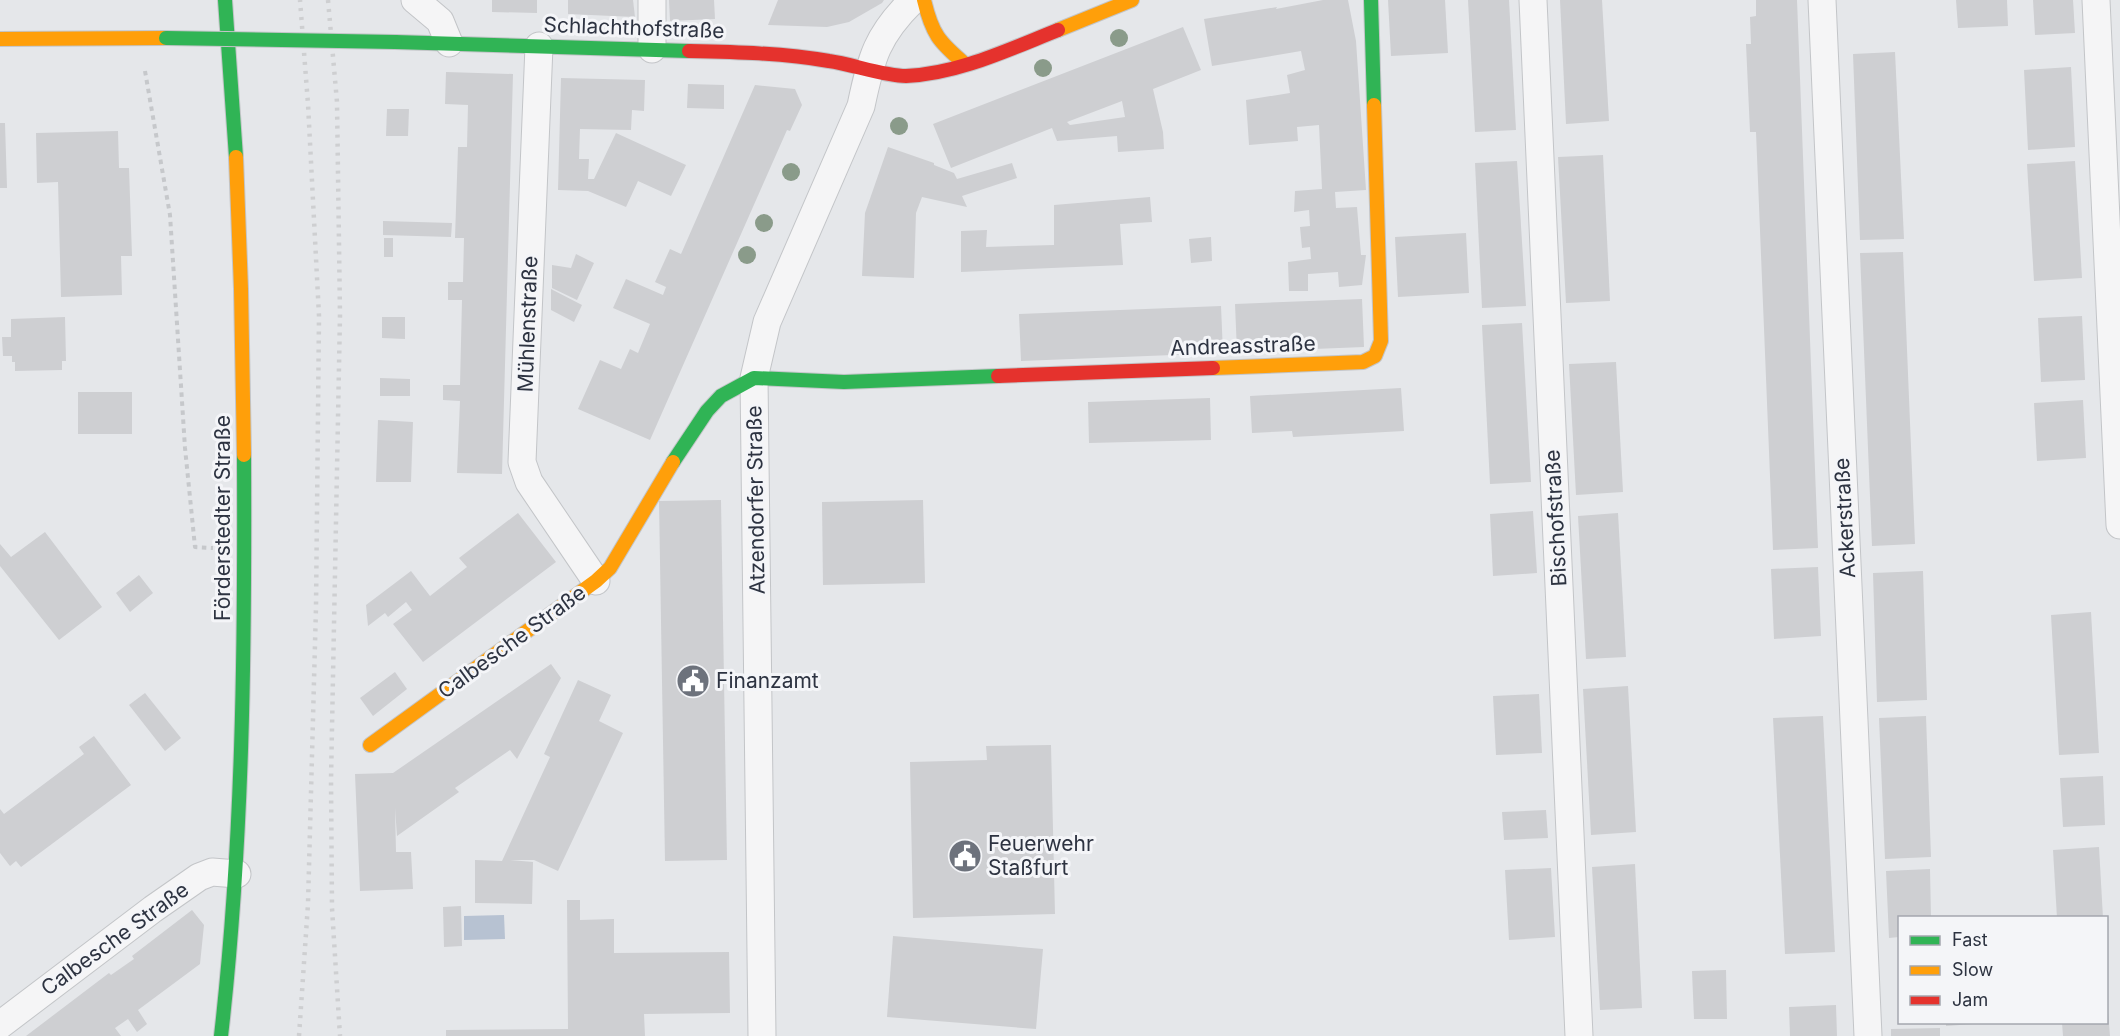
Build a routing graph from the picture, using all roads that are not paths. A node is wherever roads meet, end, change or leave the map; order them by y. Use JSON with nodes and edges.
{"nodes":[{"id":1,"x":225,"y":0,"type":"edge"},
{"id":2,"x":415,"y":0,"type":"edge"},
{"id":3,"x":652,"y":0,"type":"edge"},
{"id":4,"x":913,"y":0,"type":"edge"},
{"id":5,"x":924,"y":0,"type":"edge"},
{"id":6,"x":1132,"y":0,"type":"edge"},
{"id":7,"x":1371,"y":0,"type":"edge"},
{"id":8,"x":1533,"y":0,"type":"edge"},
{"id":9,"x":1822,"y":0,"type":"edge"},
{"id":10,"x":2096,"y":0,"type":"edge"},
{"id":11,"x":0,"y":39,"type":"edge"},
{"id":12,"x":449,"y":43,"type":"junction"},
{"id":13,"x":539,"y":46,"type":"junction"},
{"id":14,"x":652,"y":49,"type":"junction"},
{"id":15,"x":965,"y":64,"type":"junction"},
{"id":16,"x":869,"y":69,"type":"junction"},
{"id":17,"x":754,"y":378,"type":"junction"},
{"id":18,"x":2120,"y":525,"type":"edge"},
{"id":19,"x":596,"y":580,"type":"junction"},
{"id":20,"x":370,"y":745,"type":"dead end"},
{"id":21,"x":237,"y":874,"type":"junction"},
{"id":22,"x":0,"y":1025,"type":"edge"},
{"id":23,"x":221,"y":1036,"type":"edge"},
{"id":24,"x":762,"y":1036,"type":"edge"},
{"id":25,"x":1579,"y":1036,"type":"edge"},
{"id":26,"x":1868,"y":1036,"type":"edge"}],
"edges":[{"from":1,"to":21,"type":"street","name":"Förderstedter Straße"},
{"from":2,"to":12,"type":"street"},
{"from":3,"to":14,"type":"street"},
{"from":4,"to":16,"type":"street","name":"Atzendorfer Straße"},
{"from":5,"to":15,"type":"street"},
{"from":6,"to":15,"type":"street"},
{"from":7,"to":17,"type":"street","name":"Andreasstraße"},
{"from":8,"to":25,"type":"street","name":"Bischofstraße"},
{"from":9,"to":26,"type":"street","name":"Ackerstraße"},
{"from":10,"to":18,"type":"street"},
{"from":11,"to":12,"type":"street","name":"Schlachthofstraße","bridge":true},
{"from":12,"to":13,"type":"street","name":"Schlachthofstraße"},
{"from":13,"to":14,"type":"street","name":"Schlachthofstraße"},
{"from":13,"to":19,"type":"street","name":"Mühlenstraße"},
{"from":14,"to":16,"type":"street","name":"Schlachthofstraße"},
{"from":15,"to":16,"type":"street"},
{"from":16,"to":17,"type":"street","name":"Atzendorfer Straße"},
{"from":17,"to":19,"type":"street","name":"Calbesche Straße"},
{"from":17,"to":24,"type":"street","name":"Atzendorfer Straße"},
{"from":19,"to":20,"type":"street","name":"Calbesche Straße"},
{"from":21,"to":22,"type":"street","name":"Calbesche Straße"},
{"from":21,"to":23,"type":"street","name":"Förderstedter Straße"}]}
